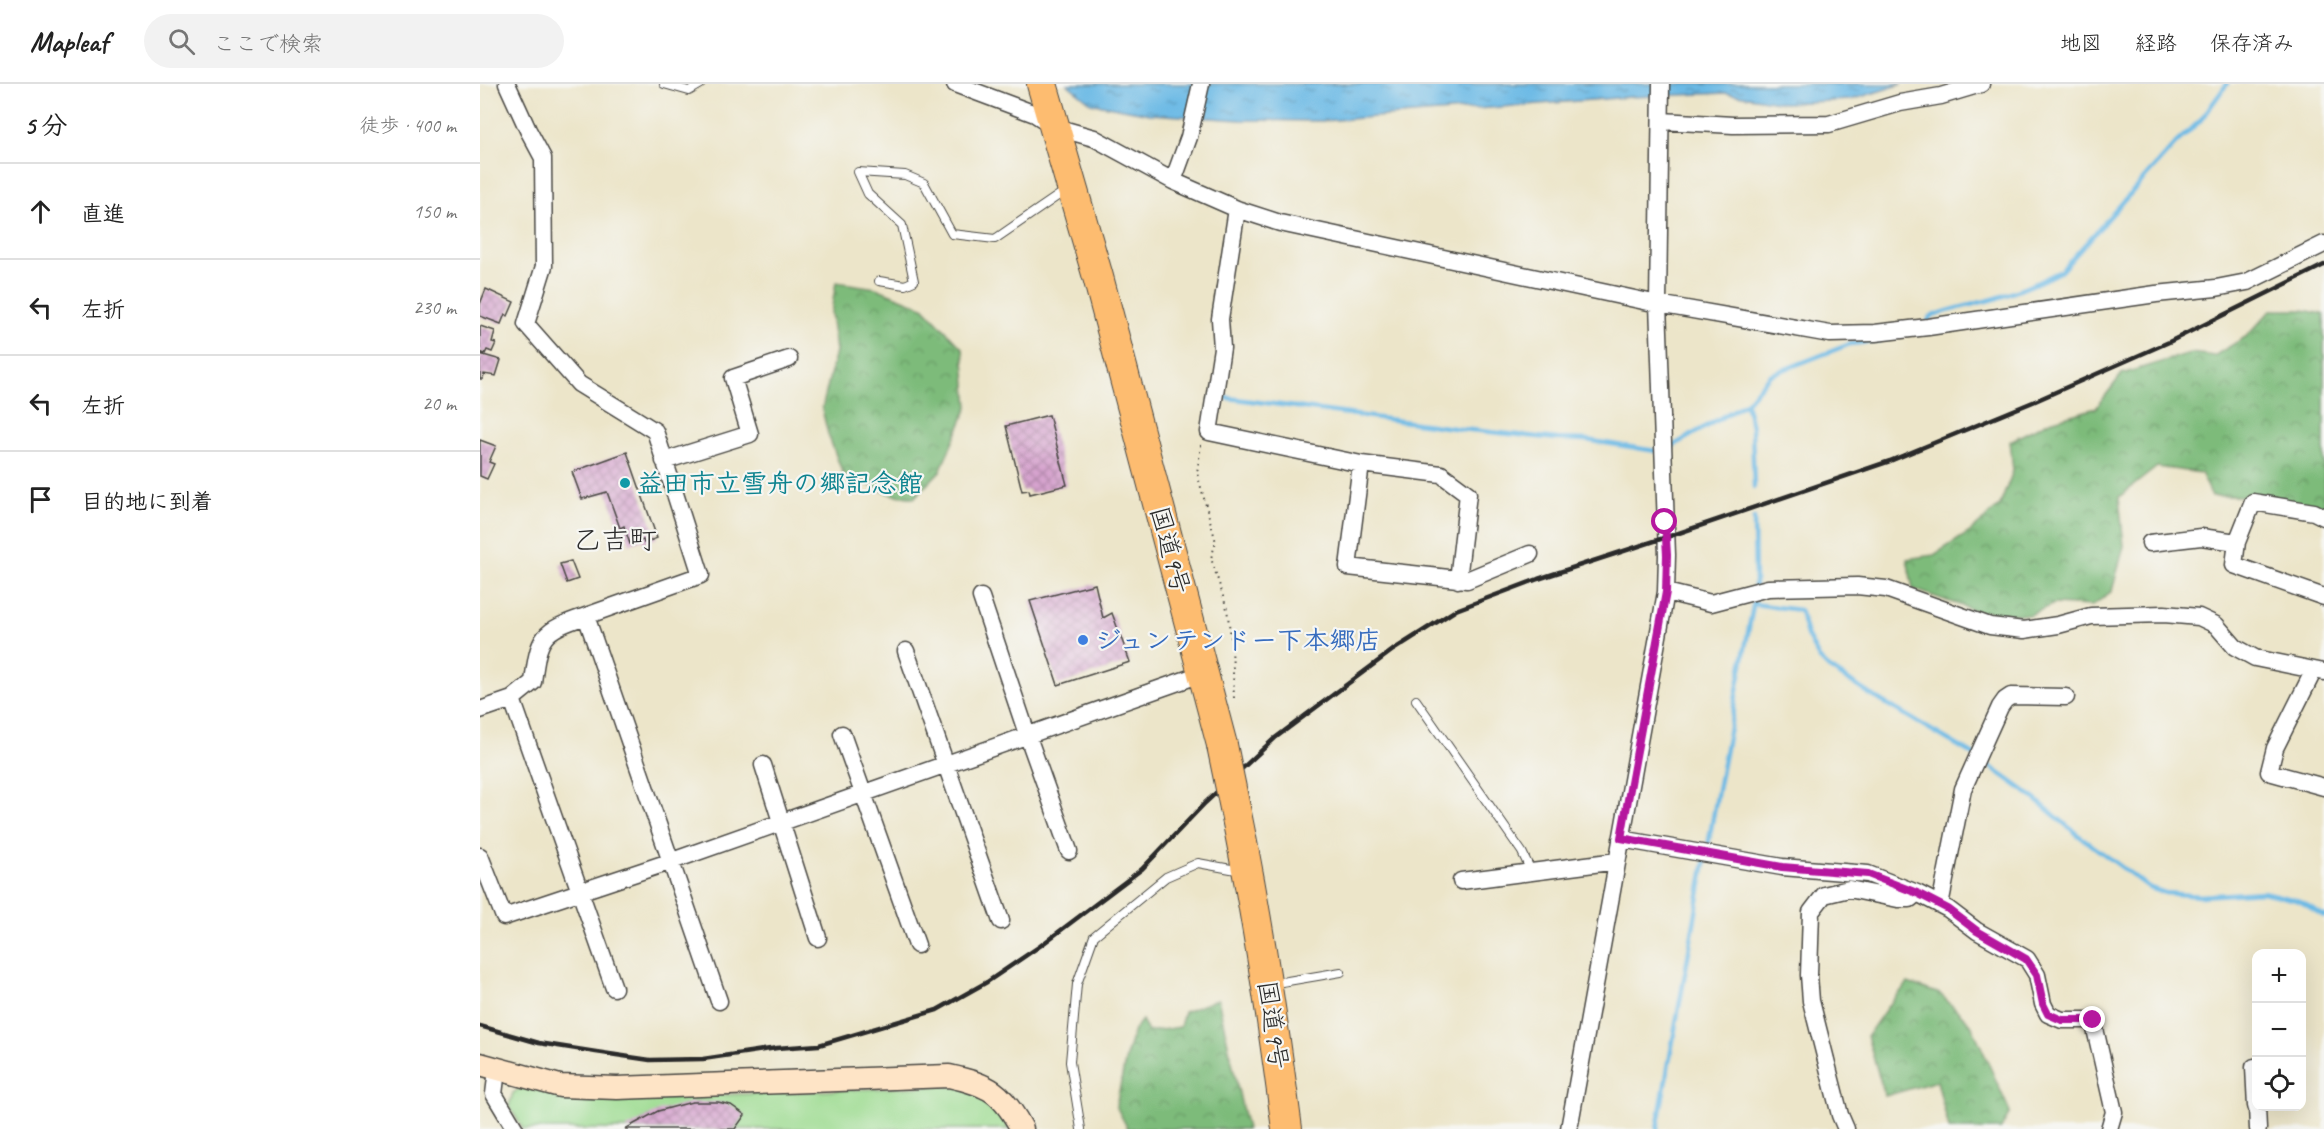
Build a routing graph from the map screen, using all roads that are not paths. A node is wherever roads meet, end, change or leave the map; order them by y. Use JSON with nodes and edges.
{"nodes":[{"id":1,"x":507,"y":84,"type":"edge"},
{"id":2,"x":664,"y":84,"type":"edge"},
{"id":3,"x":701,"y":84,"type":"edge"},
{"id":4,"x":955,"y":84,"type":"edge"},
{"id":5,"x":1042,"y":84,"type":"edge"},
{"id":6,"x":1200,"y":84,"type":"edge"},
{"id":7,"x":1661,"y":84,"type":"edge"},
{"id":8,"x":1981,"y":84,"type":"edge"},
{"id":9,"x":1661,"y":113,"type":"junction"},
{"id":10,"x":1055,"y":127,"type":"junction"},
{"id":11,"x":1071,"y":181,"type":"junction"},
{"id":12,"x":1173,"y":181,"type":"junction"},
{"id":13,"x":1237,"y":209,"type":"junction"},
{"id":14,"x":2324,"y":244,"type":"edge"},
{"id":15,"x":879,"y":281,"type":"dead end"},
{"id":16,"x":1658,"y":304,"type":"junction"},
{"id":17,"x":789,"y":359,"type":"dead end"},
{"id":18,"x":664,"y":461,"type":"junction"},
{"id":19,"x":1361,"y":464,"type":"junction"},
{"id":20,"x":2324,"y":517,"type":"edge"},
{"id":21,"x":2237,"y":542,"type":"junction"},
{"id":22,"x":2150,"y":543,"type":"dead end"},
{"id":23,"x":1530,"y":554,"type":"dead end"},
{"id":24,"x":1458,"y":580,"type":"junction"},
{"id":25,"x":1666,"y":592,"type":"junction"},
{"id":26,"x":2323,"y":593,"type":"edge"},
{"id":27,"x":981,"y":597,"type":"dead end"},
{"id":28,"x":586,"y":616,"type":"junction"},
{"id":29,"x":906,"y":651,"type":"dead end"},
{"id":30,"x":2319,"y":671,"type":"edge"},
{"id":31,"x":1204,"y":673,"type":"junction"},
{"id":32,"x":2066,"y":697,"type":"dead end"},
{"id":33,"x":512,"y":699,"type":"junction"},
{"id":34,"x":1416,"y":700,"type":"dead end"},
{"id":35,"x":480,"y":710,"type":"edge"},
{"id":36,"x":842,"y":734,"type":"dead end"},
{"id":37,"x":1027,"y":734,"type":"junction"},
{"id":38,"x":945,"y":764,"type":"junction"},
{"id":39,"x":763,"y":765,"type":"dead end"},
{"id":40,"x":2324,"y":787,"type":"edge"},
{"id":41,"x":862,"y":794,"type":"junction"},
{"id":42,"x":780,"y":822,"type":"junction"},
{"id":43,"x":1621,"y":838,"type":"junction"},
{"id":44,"x":1069,"y":851,"type":"dead end"},
{"id":45,"x":480,"y":856,"type":"edge"},
{"id":46,"x":672,"y":861,"type":"junction"},
{"id":47,"x":1617,"y":861,"type":"junction"},
{"id":48,"x":1248,"y":871,"type":"junction"},
{"id":49,"x":1531,"y":871,"type":"junction"},
{"id":50,"x":1461,"y":881,"type":"dead end"},
{"id":51,"x":580,"y":891,"type":"junction"},
{"id":52,"x":1917,"y":893,"type":"junction"},
{"id":53,"x":1940,"y":905,"type":"junction"},
{"id":54,"x":1001,"y":921,"type":"dead end"},
{"id":55,"x":818,"y":938,"type":"dead end"},
{"id":56,"x":917,"y":945,"type":"dead end"},
{"id":57,"x":1341,"y":972,"type":"dead end"},
{"id":58,"x":1267,"y":984,"type":"junction"},
{"id":59,"x":614,"y":988,"type":"dead end"},
{"id":60,"x":719,"y":1001,"type":"dead end"},
{"id":61,"x":488,"y":1067,"type":"edge"},
{"id":62,"x":2257,"y":1111,"type":"edge"},
{"id":63,"x":512,"y":1123,"type":"edge"},
{"id":64,"x":496,"y":1129,"type":"edge"},
{"id":65,"x":1022,"y":1129,"type":"edge"},
{"id":66,"x":1081,"y":1129,"type":"edge"},
{"id":67,"x":1287,"y":1129,"type":"edge"},
{"id":68,"x":1569,"y":1129,"type":"edge"},
{"id":69,"x":1846,"y":1129,"type":"edge"},
{"id":70,"x":2109,"y":1129,"type":"edge"},
{"id":71,"x":2258,"y":1129,"type":"edge"}],
"edges":[{"from":1,"to":18,"type":"street"},
{"from":2,"to":3,"type":"lane"},
{"from":4,"to":10,"type":"street"},
{"from":5,"to":10,"type":"highway","name":"国道9号"},
{"from":6,"to":12,"type":"street"},
{"from":7,"to":9,"type":"street"},
{"from":8,"to":9,"type":"street"},
{"from":9,"to":16,"type":"street"},
{"from":10,"to":11,"type":"highway","name":"国道9号"},
{"from":10,"to":12,"type":"street"},
{"from":11,"to":15,"type":"lane"},
{"from":11,"to":31,"type":"highway","name":"国道9号"},
{"from":12,"to":13,"type":"street"},
{"from":13,"to":16,"type":"street"},
{"from":13,"to":19,"type":"street"},
{"from":14,"to":16,"type":"street"},
{"from":16,"to":25,"type":"street"},
{"from":17,"to":18,"type":"street"},
{"from":18,"to":28,"type":"street"},
{"from":19,"to":24,"type":"street"},
{"from":19,"to":24,"type":"street"},
{"from":20,"to":21,"type":"street"},
{"from":21,"to":22,"type":"street"},
{"from":21,"to":26,"type":"street"},
{"from":23,"to":24,"type":"street"},
{"from":25,"to":30,"type":"street"},
{"from":25,"to":43,"type":"street"},
{"from":27,"to":37,"type":"street"},
{"from":28,"to":33,"type":"street"},
{"from":28,"to":46,"type":"street"},
{"from":29,"to":38,"type":"street"},
{"from":30,"to":40,"type":"street"},
{"from":31,"to":37,"type":"street"},
{"from":31,"to":48,"type":"highway","name":"国道9号","bridge":true},
{"from":32,"to":53,"type":"street"},
{"from":33,"to":35,"type":"street"},
{"from":33,"to":51,"type":"street"},
{"from":34,"to":49,"type":"lane"},
{"from":36,"to":41,"type":"street"},
{"from":37,"to":38,"type":"street"},
{"from":37,"to":44,"type":"street"},
{"from":38,"to":41,"type":"street"},
{"from":38,"to":54,"type":"street"},
{"from":39,"to":42,"type":"street"},
{"from":41,"to":42,"type":"street"},
{"from":41,"to":56,"type":"street"},
{"from":42,"to":46,"type":"street"},
{"from":42,"to":55,"type":"street"},
{"from":43,"to":47,"type":"street"},
{"from":43,"to":52,"type":"street"},
{"from":45,"to":51,"type":"street"},
{"from":46,"to":51,"type":"street"},
{"from":46,"to":60,"type":"street"},
{"from":47,"to":49,"type":"street"},
{"from":47,"to":68,"type":"street"},
{"from":48,"to":58,"type":"highway","name":"国道9号"},
{"from":48,"to":66,"type":"lane"},
{"from":49,"to":50,"type":"street"},
{"from":51,"to":59,"type":"street"},
{"from":52,"to":53,"type":"street"},
{"from":52,"to":69,"type":"street"},
{"from":53,"to":70,"type":"street"},
{"from":57,"to":58,"type":"lane"},
{"from":58,"to":67,"type":"highway","name":"国道9号"},
{"from":61,"to":63,"type":"street"},
{"from":61,"to":65,"type":"street"},
{"from":62,"to":71,"type":"street"},
{"from":63,"to":64,"type":"street"}]}
